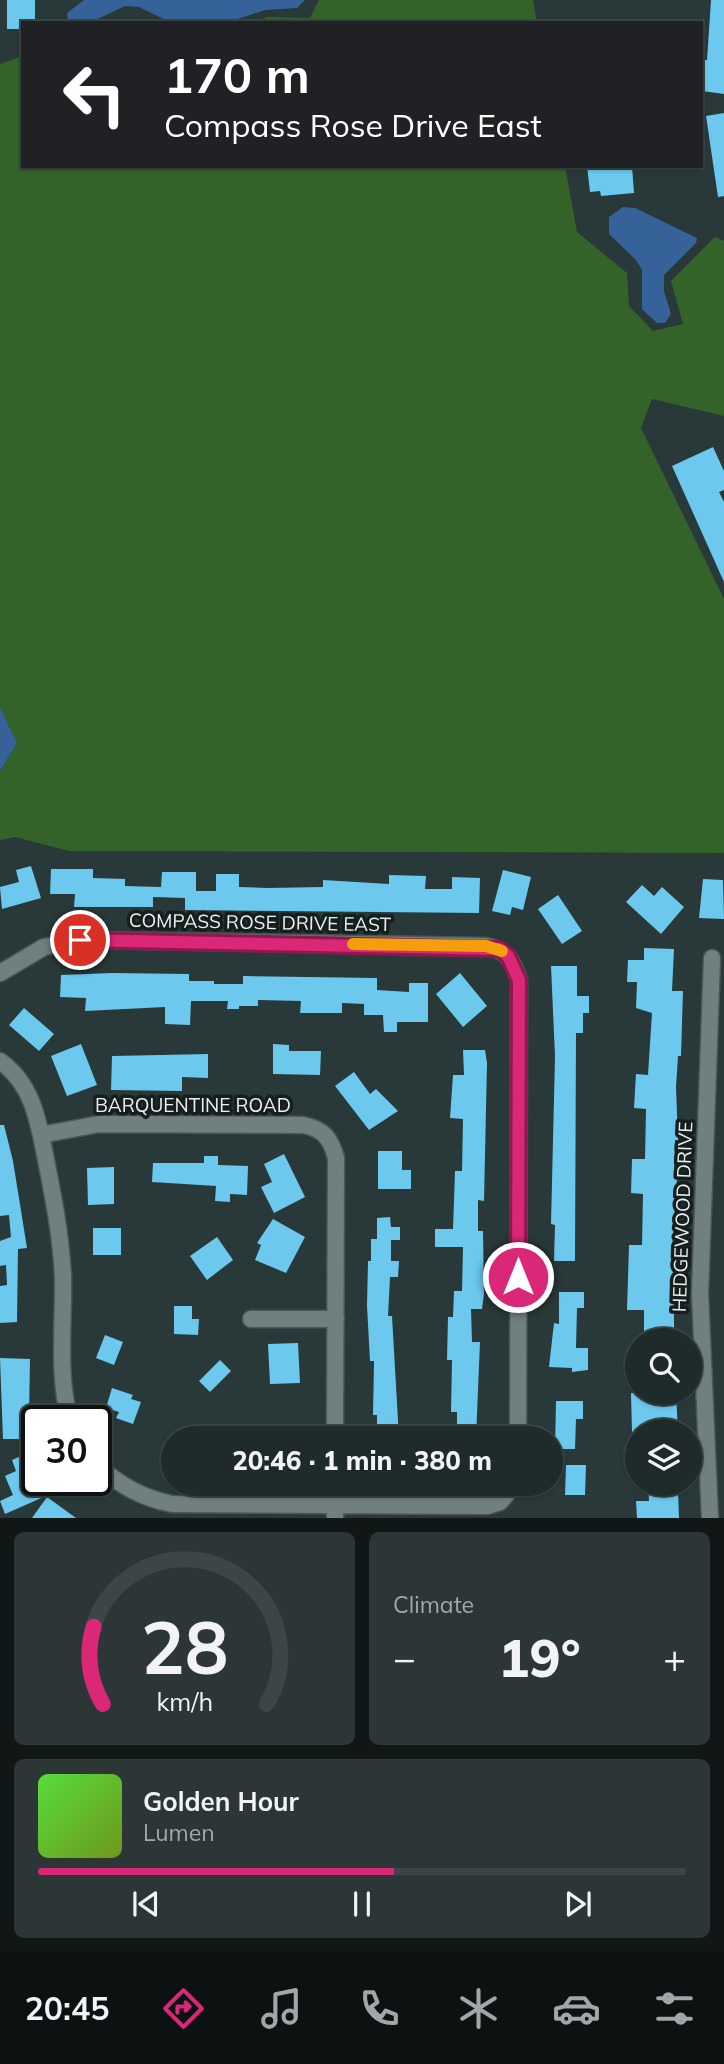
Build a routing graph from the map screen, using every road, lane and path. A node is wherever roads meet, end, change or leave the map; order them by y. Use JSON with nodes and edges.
{"nodes":[{"id":1,"x":712,"y":958,"type":"dead end"},
{"id":2,"x":0,"y":973,"type":"edge"},
{"id":3,"x":0,"y":1061,"type":"edge"},
{"id":4,"x":41,"y":1135,"type":"junction"},
{"id":5,"x":251,"y":1319,"type":"dead end"},
{"id":6,"x":336,"y":1319,"type":"junction"},
{"id":7,"x":67,"y":1405,"type":"edge"},
{"id":8,"x":335,"y":1426,"type":"edge"},
{"id":9,"x":518,"y":1426,"type":"edge"},
{"id":10,"x":112,"y":1479,"type":"edge"},
{"id":11,"x":505,"y":1496,"type":"edge"},
{"id":12,"x":335,"y":1511,"type":"edge"},
{"id":13,"x":710,"y":1518,"type":"edge"}],
"edges":[{"from":1,"to":13,"type":"street","name":"HEDGEWOOD DRIVE"},
{"from":2,"to":9,"type":"street","name":"COMPASS ROSE DRIVE EAST"},
{"from":3,"to":4,"type":"street"},
{"from":4,"to":6,"type":"street","name":"BARQUENTINE ROAD"},
{"from":4,"to":7,"type":"street"},
{"from":5,"to":6,"type":"street"},
{"from":6,"to":8,"type":"street"},
{"from":10,"to":12,"type":"street"},
{"from":11,"to":12,"type":"street"}]}
